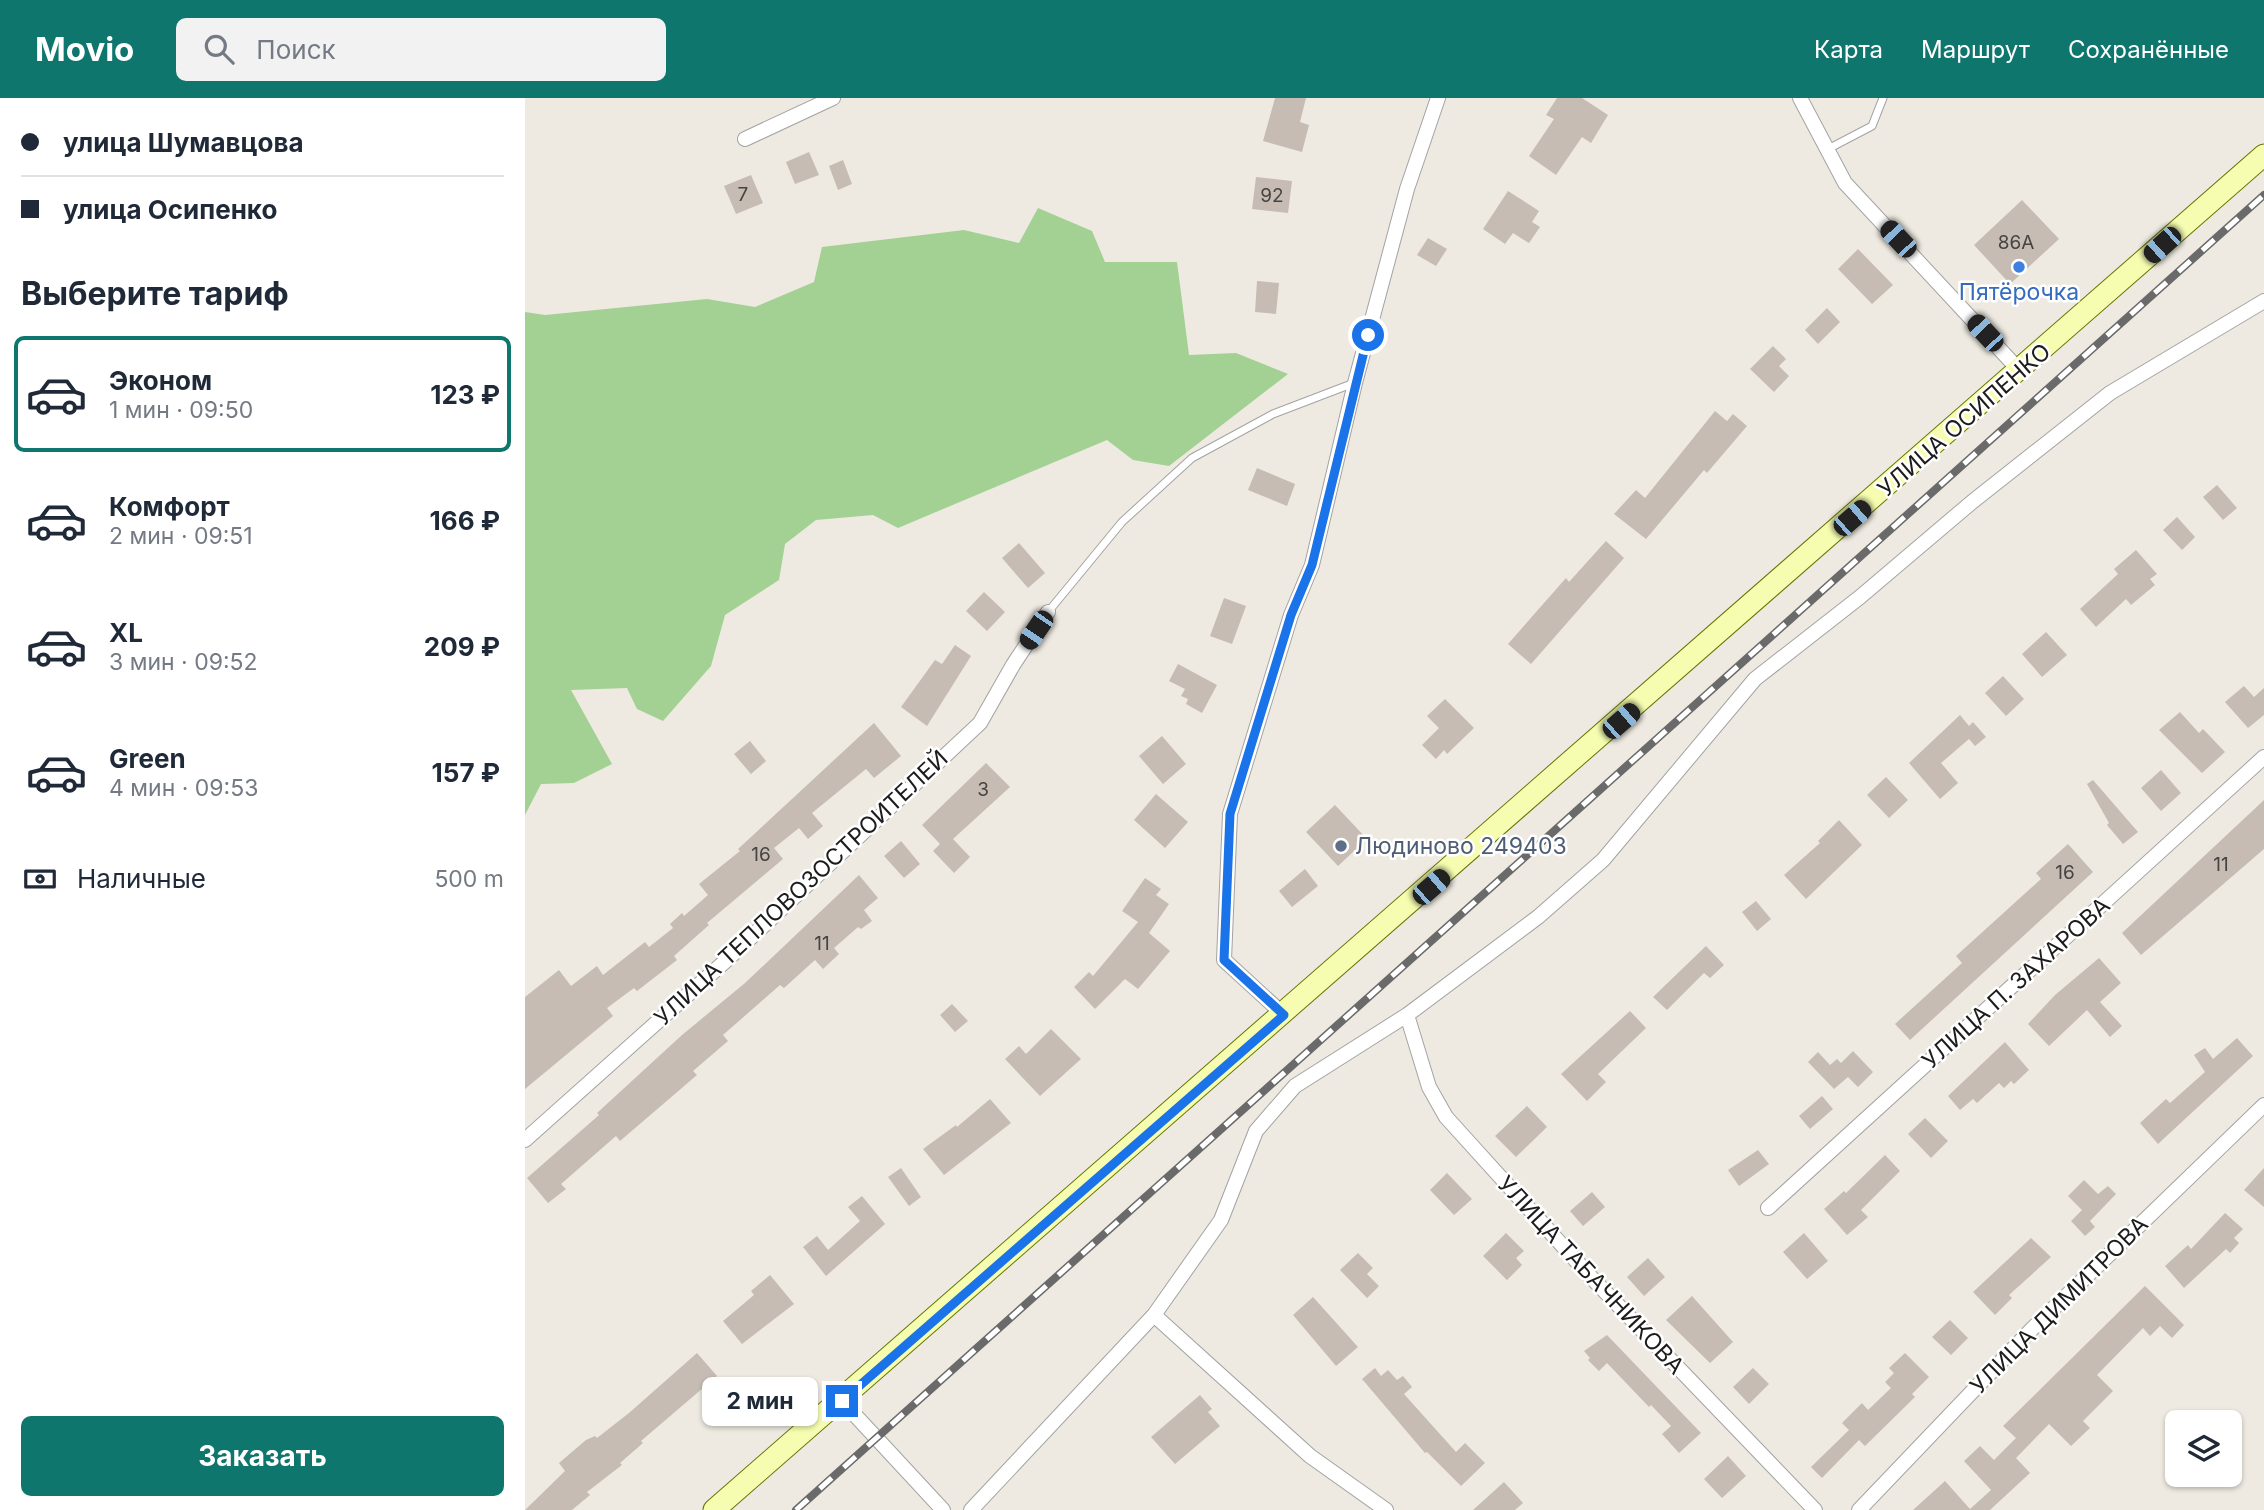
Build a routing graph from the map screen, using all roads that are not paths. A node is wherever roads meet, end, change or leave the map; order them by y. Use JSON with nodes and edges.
{"nodes":[{"id":1,"x":833,"y":98,"type":"edge"},
{"id":2,"x":1438,"y":98,"type":"edge"},
{"id":3,"x":1800,"y":98,"type":"edge"},
{"id":4,"x":1884,"y":98,"type":"edge"},
{"id":5,"x":745,"y":139,"type":"dead end"},
{"id":6,"x":1828,"y":149,"type":"junction"},
{"id":7,"x":2264,"y":155,"type":"edge"},
{"id":8,"x":2264,"y":302,"type":"edge"},
{"id":9,"x":2020,"y":371,"type":"junction"},
{"id":10,"x":1355,"y":383,"type":"junction"},
{"id":11,"x":1048,"y":612,"type":"joint"},
{"id":12,"x":2264,"y":757,"type":"edge"},
{"id":13,"x":1284,"y":1015,"type":"junction"},
{"id":14,"x":1407,"y":1015,"type":"junction"},
{"id":15,"x":2264,"y":1105,"type":"edge"},
{"id":16,"x":525,"y":1140,"type":"edge"},
{"id":17,"x":1768,"y":1209,"type":"dead end"},
{"id":18,"x":1154,"y":1315,"type":"junction"},
{"id":19,"x":842,"y":1401,"type":"junction"},
{"id":20,"x":714,"y":1510,"type":"edge"},
{"id":21,"x":943,"y":1510,"type":"edge"},
{"id":22,"x":971,"y":1510,"type":"edge"},
{"id":23,"x":1386,"y":1510,"type":"edge"},
{"id":24,"x":1815,"y":1510,"type":"edge"},
{"id":25,"x":1859,"y":1510,"type":"edge"}],
"edges":[{"from":1,"to":5,"type":"street"},
{"from":2,"to":10,"type":"street"},
{"from":3,"to":6,"type":"street"},
{"from":4,"to":6,"type":"lane"},
{"from":6,"to":9,"type":"street"},
{"from":7,"to":9,"type":"street","name":"УЛИЦА ОСИПЕНКО"},
{"from":8,"to":14,"type":"street"},
{"from":9,"to":13,"type":"street","name":"УЛИЦА ОСИПЕНКО"},
{"from":10,"to":11,"type":"lane"},
{"from":10,"to":13,"type":"street"},
{"from":11,"to":16,"type":"street","name":"УЛИЦА ТЕПЛОВОЗОСТРОИТЕЛЕЙ"},
{"from":12,"to":17,"type":"street","name":"УЛИЦА П. ЗАХАРОВА"},
{"from":13,"to":19,"type":"street","name":"УЛИЦА ОСИПЕНКО"},
{"from":14,"to":18,"type":"street"},
{"from":14,"to":24,"type":"street","name":"УЛИЦА ТАБАЧНИКОВА"},
{"from":15,"to":25,"type":"street","name":"УЛИЦА ДИМИТРОВА"},
{"from":18,"to":22,"type":"street"},
{"from":18,"to":23,"type":"street"},
{"from":19,"to":20,"type":"street","name":"УЛИЦА ОСИПЕНКО"},
{"from":19,"to":21,"type":"street"}]}
